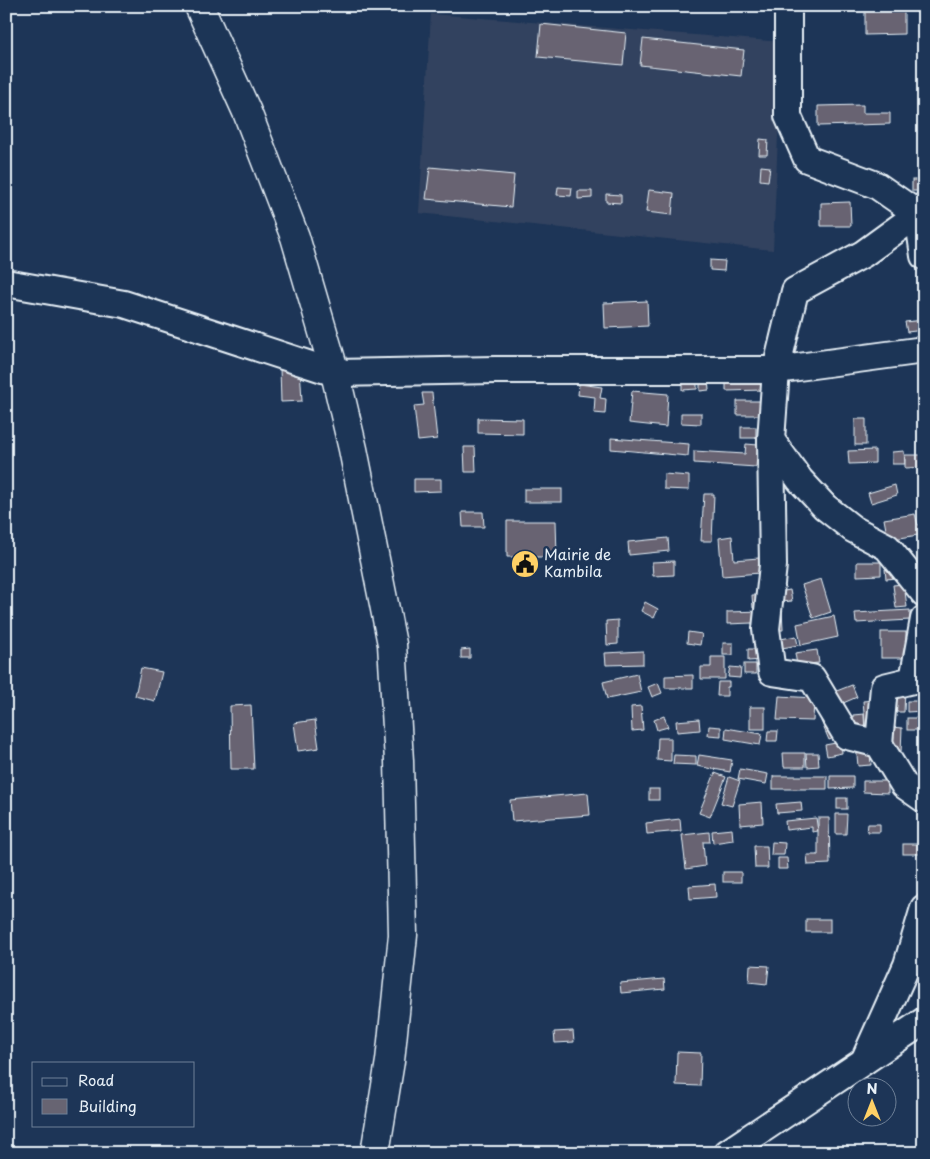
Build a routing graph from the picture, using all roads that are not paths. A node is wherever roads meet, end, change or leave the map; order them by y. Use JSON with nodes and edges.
{"nodes":[{"id":1,"x":198,"y":6,"type":"edge"},
{"id":2,"x":788,"y":6,"type":"edge"},
{"id":3,"x":921,"y":210,"type":"edge"},
{"id":4,"x":924,"y":256,"type":"edge"},
{"id":5,"x":6,"y":283,"type":"edge"},
{"id":6,"x":924,"y":350,"type":"edge"},
{"id":7,"x":776,"y":370,"type":"junction"},
{"id":8,"x":335,"y":373,"type":"junction"},
{"id":9,"x":771,"y":440,"type":"junction"},
{"id":10,"x":924,"y":593,"type":"edge"},
{"id":11,"x":924,"y":619,"type":"edge"},
{"id":12,"x":879,"y":744,"type":"junction"},
{"id":13,"x":924,"y":799,"type":"edge"},
{"id":14,"x":924,"y":908,"type":"edge"},
{"id":15,"x":924,"y":1021,"type":"edge"},
{"id":16,"x":864,"y":1061,"type":"junction"},
{"id":17,"x":375,"y":1153,"type":"edge"},
{"id":18,"x":727,"y":1153,"type":"edge"}],
"edges":[{"from":1,"to":8,"type":"highway"},
{"from":2,"to":3,"type":"street"},
{"from":3,"to":4,"type":"street"},
{"from":3,"to":7,"type":"street"},
{"from":5,"to":8,"type":"street"},
{"from":6,"to":7,"type":"street"},
{"from":7,"to":8,"type":"street"},
{"from":7,"to":9,"type":"street"},
{"from":8,"to":17,"type":"highway"},
{"from":9,"to":10,"type":"street"},
{"from":9,"to":12,"type":"street"},
{"from":11,"to":12,"type":"street"},
{"from":12,"to":13,"type":"street"},
{"from":14,"to":16,"type":"street"},
{"from":15,"to":16,"type":"street"},
{"from":16,"to":18,"type":"street"}]}
